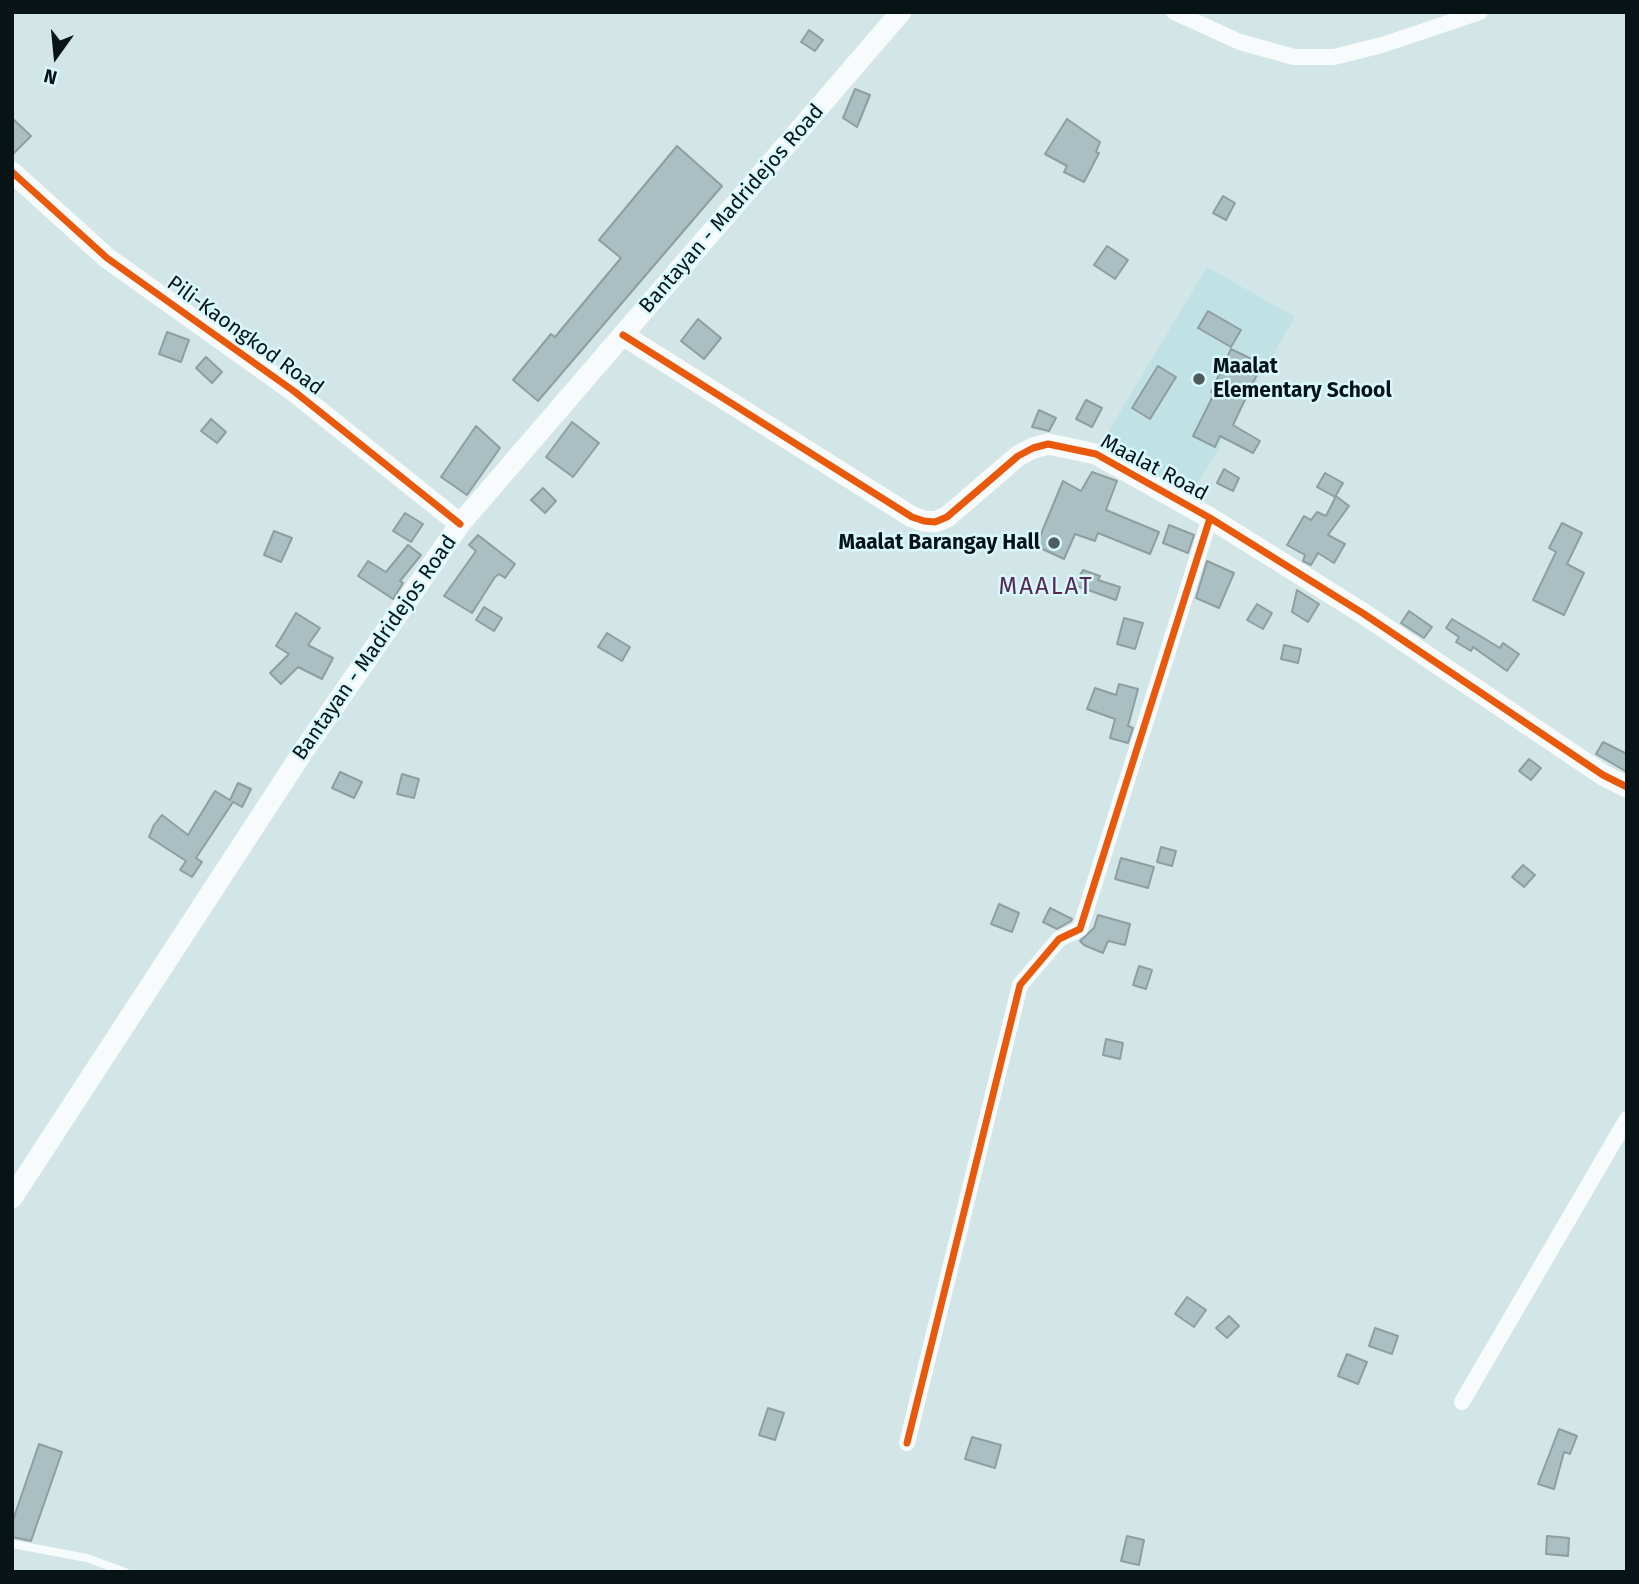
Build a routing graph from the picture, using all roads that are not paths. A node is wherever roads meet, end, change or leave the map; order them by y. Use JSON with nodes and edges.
{"nodes":[{"id":1,"x":901,"y":12,"type":"edge"},
{"id":2,"x":1174,"y":12,"type":"edge"},
{"id":3,"x":1480,"y":12,"type":"edge"},
{"id":4,"x":12,"y":172,"type":"edge"},
{"id":5,"x":624,"y":335,"type":"junction"},
{"id":6,"x":1210,"y":518,"type":"junction"},
{"id":7,"x":460,"y":524,"type":"junction"},
{"id":8,"x":1627,"y":787,"type":"edge"},
{"id":9,"x":1627,"y":1119,"type":"edge"},
{"id":10,"x":12,"y":1198,"type":"edge"},
{"id":11,"x":1462,"y":1402,"type":"dead end"},
{"id":12,"x":907,"y":1443,"type":"dead end"},
{"id":13,"x":12,"y":1544,"type":"edge"},
{"id":14,"x":125,"y":1572,"type":"edge"}],
"edges":[{"from":1,"to":5,"type":"street","name":"Bantayan - Madridejos Road"},
{"from":2,"to":3,"type":"street"},
{"from":4,"to":7,"type":"street","name":"Pili-Kaongkod Road"},
{"from":5,"to":6,"type":"street","name":"Maalat Road"},
{"from":5,"to":7,"type":"street","name":"Bantayan - Madridejos Road"},
{"from":6,"to":8,"type":"street","name":"Maalat Road"},
{"from":6,"to":12,"type":"street"},
{"from":7,"to":10,"type":"street","name":"Bantayan - Madridejos Road"},
{"from":9,"to":11,"type":"street"},
{"from":13,"to":14,"type":"lane"}]}
